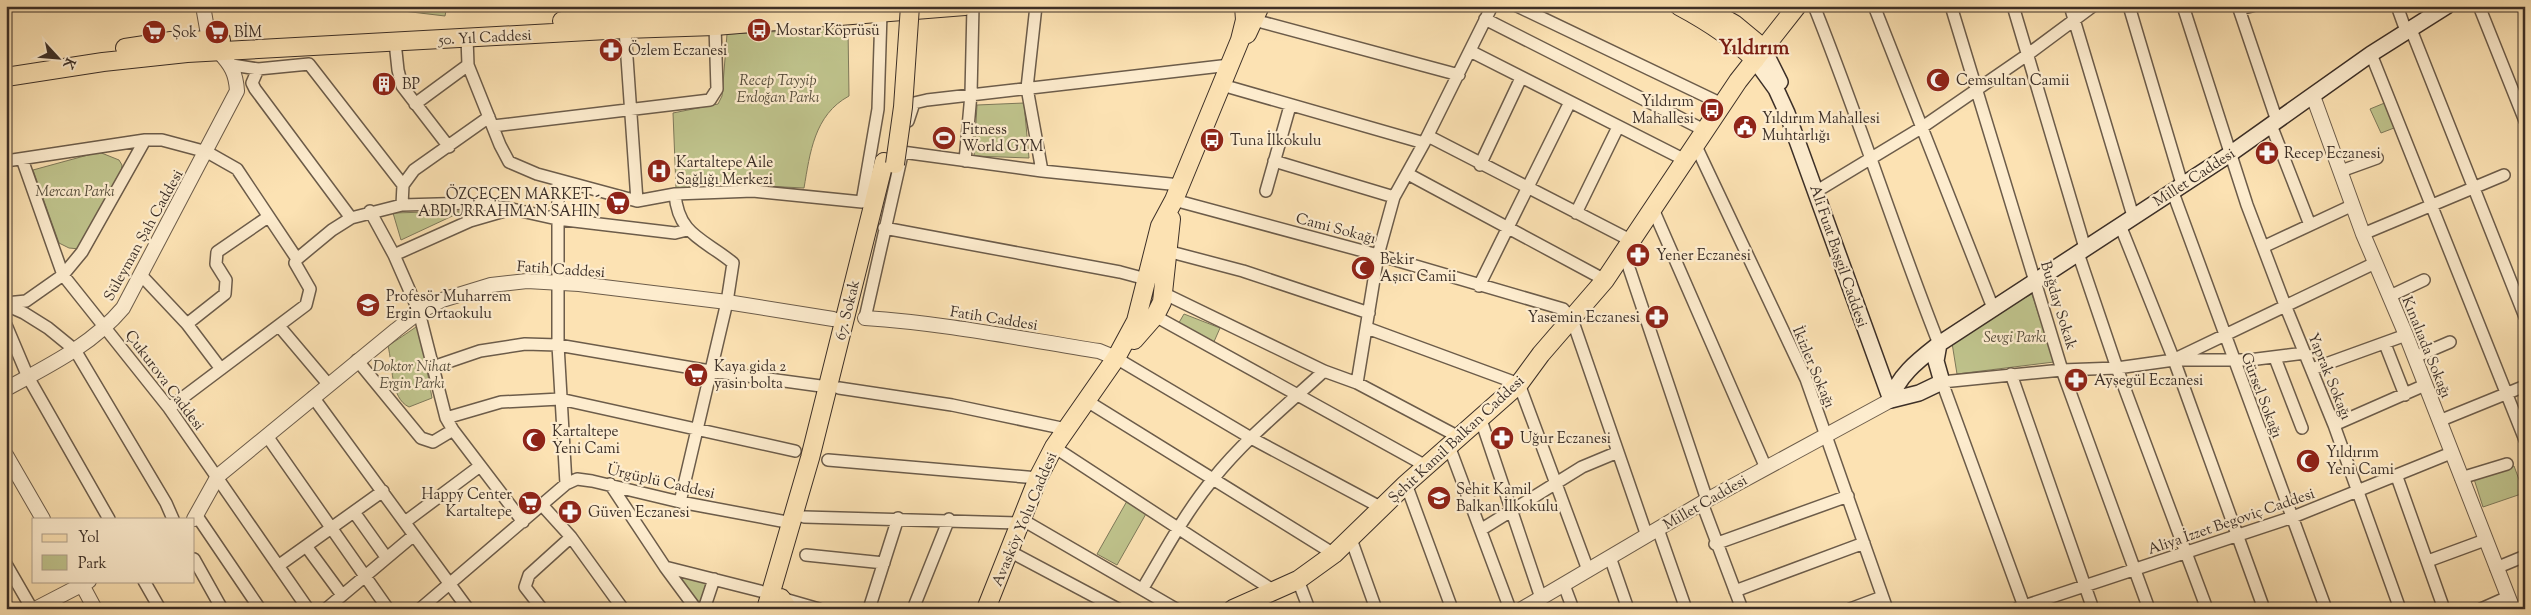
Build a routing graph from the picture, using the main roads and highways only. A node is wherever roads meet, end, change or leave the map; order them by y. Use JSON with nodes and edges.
{"nodes":[{"id":1,"x":816,"y":6,"type":"edge"},
{"id":2,"x":899,"y":6,"type":"edge"},
{"id":3,"x":910,"y":6,"type":"edge"},
{"id":4,"x":966,"y":6,"type":"edge"},
{"id":5,"x":1679,"y":6,"type":"edge"},
{"id":6,"x":1702,"y":6,"type":"edge"},
{"id":7,"x":1797,"y":6,"type":"edge"},
{"id":8,"x":2447,"y":6,"type":"edge"},
{"id":9,"x":782,"y":7,"type":"edge"},
{"id":10,"x":1253,"y":11,"type":"edge"},
{"id":11,"x":1720,"y":16,"type":"edge"},
{"id":12,"x":318,"y":41,"type":"junction"},
{"id":13,"x":214,"y":46,"type":"junction"},
{"id":14,"x":1759,"y":54,"type":"junction"},
{"id":15,"x":6,"y":65,"type":"edge"},
{"id":16,"x":6,"y":77,"type":"edge"},
{"id":17,"x":1738,"y":81,"type":"junction"},
{"id":18,"x":893,"y":159,"type":"junction"},
{"id":19,"x":1177,"y":193,"type":"junction"},
{"id":20,"x":1145,"y":288,"type":"junction"},
{"id":21,"x":1161,"y":299,"type":"junction"},
{"id":22,"x":1940,"y":344,"type":"junction"},
{"id":23,"x":1116,"y":358,"type":"junction"},
{"id":24,"x":1920,"y":360,"type":"junction"},
{"id":25,"x":1877,"y":365,"type":"junction"},
{"id":26,"x":1940,"y":376,"type":"junction"},
{"id":27,"x":1902,"y":377,"type":"junction"},
{"id":28,"x":1891,"y":400,"type":"junction"},
{"id":29,"x":798,"y":520,"type":"junction"},
{"id":30,"x":779,"y":568,"type":"junction"},
{"id":31,"x":782,"y":605,"type":"edge"},
{"id":32,"x":992,"y":607,"type":"edge"},
{"id":33,"x":1241,"y":607,"type":"edge"},
{"id":34,"x":754,"y":609,"type":"edge"},
{"id":35,"x":766,"y":609,"type":"edge"}],
"edges":[{"from":1,"to":9,"type":"main road","name":"50. Yıl Caddesi"},
{"from":2,"to":18,"type":"main road","name":"67. Sokak"},
{"from":3,"to":18,"type":"main road","name":"67. Sokak","bridge":true},
{"from":4,"to":12,"type":"main road","name":"50. Yıl Caddesi"},
{"from":5,"to":11,"type":"main road"},
{"from":6,"to":11,"type":"main road"},
{"from":7,"to":14,"type":"main road","name":"Şehit Kamil Balkan Caddesi"},
{"from":8,"to":22,"type":"main road","name":"Millet Caddesi"},
{"from":9,"to":12,"type":"main road","name":"50. Yıl Caddesi"},
{"from":10,"to":19,"type":"main road","name":"Avasköy Yolu Caddesi"},
{"from":11,"to":14,"type":"main road"},
{"from":11,"to":17,"type":"main road"},
{"from":12,"to":13,"type":"main road","name":"50. Yıl Caddesi"},
{"from":13,"to":15,"type":"main road","name":"50. Yıl Caddesi"},
{"from":13,"to":16,"type":"main road","name":"50. Yıl Caddesi"},
{"from":14,"to":17,"type":"main road","name":"Şehit Kamil Balkan Caddesi"},
{"from":14,"to":25,"type":"main road","name":"Ali Fuat Başgil Caddesi"},
{"from":17,"to":33,"type":"main road","name":"Şehit Kamil Balkan Caddesi"},
{"from":18,"to":29,"type":"main road","name":"67. Sokak"},
{"from":19,"to":20,"type":"main road","name":"Avasköy Yolu Caddesi"},
{"from":19,"to":21,"type":"main road","name":"Avasköy Yolu Caddesi"},
{"from":20,"to":21,"type":"main road"},
{"from":20,"to":23,"type":"main road","name":"Avasköy Yolu Caddesi"},
{"from":21,"to":23,"type":"main road","name":"Avasköy Yolu Caddesi"},
{"from":22,"to":24,"type":"main road","name":"Millet Caddesi"},
{"from":22,"to":26,"type":"main road"},
{"from":23,"to":32,"type":"main road","name":"Avasköy Yolu Caddesi"},
{"from":24,"to":26,"type":"main road"},
{"from":24,"to":27,"type":"main road","name":"Millet Caddesi"},
{"from":25,"to":27,"type":"main road"},
{"from":25,"to":28,"type":"main road","name":"Ali Fuat Başgil Caddesi"},
{"from":26,"to":28,"type":"main road"},
{"from":27,"to":28,"type":"main road"},
{"from":29,"to":30,"type":"main road","name":"67. Sokak"},
{"from":29,"to":31,"type":"main road","name":"67. Sokak"},
{"from":30,"to":34,"type":"main road"},
{"from":30,"to":35,"type":"main road","name":"67. Sokak"}]}
